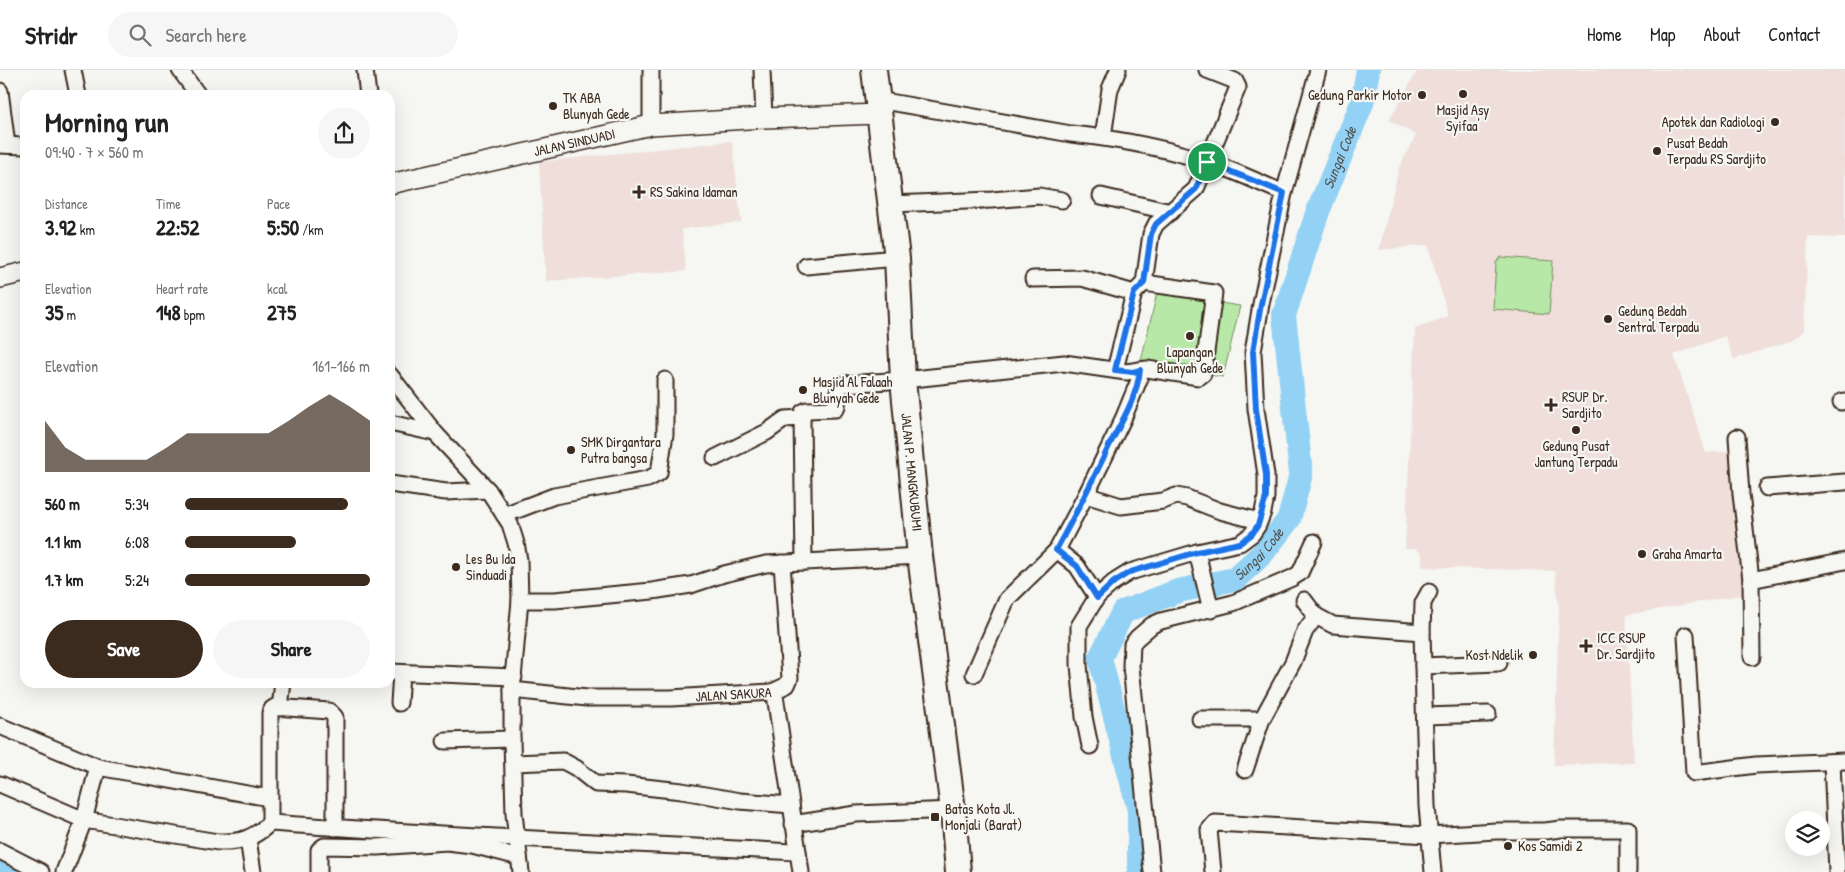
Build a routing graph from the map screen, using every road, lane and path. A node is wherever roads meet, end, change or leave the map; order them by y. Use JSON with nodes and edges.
{"nodes":[{"id":1,"x":73,"y":70,"type":"edge"},
{"id":2,"x":180,"y":70,"type":"edge"},
{"id":3,"x":365,"y":70,"type":"edge"},
{"id":4,"x":651,"y":70,"type":"edge"},
{"id":5,"x":762,"y":70,"type":"edge"},
{"id":6,"x":874,"y":70,"type":"edge"},
{"id":7,"x":1118,"y":70,"type":"edge"},
{"id":8,"x":1207,"y":70,"type":"edge"},
{"id":9,"x":1318,"y":70,"type":"edge"},
{"id":10,"x":77,"y":90,"type":"edge"},
{"id":11,"x":194,"y":90,"type":"edge"},
{"id":12,"x":367,"y":90,"type":"edge"},
{"id":13,"x":0,"y":91,"type":"edge"},
{"id":14,"x":879,"y":107,"type":"junction"},
{"id":15,"x":764,"y":118,"type":"junction"},
{"id":16,"x":652,"y":125,"type":"junction"},
{"id":17,"x":1103,"y":138,"type":"junction"},
{"id":18,"x":3,"y":145,"type":"edge"},
{"id":19,"x":20,"y":146,"type":"edge"},
{"id":20,"x":1207,"y":162,"type":"junction"},
{"id":21,"x":395,"y":183,"type":"edge"},
{"id":22,"x":1284,"y":193,"type":"junction"},
{"id":23,"x":1101,"y":196,"type":"dead end"},
{"id":24,"x":1062,"y":200,"type":"dead end"},
{"id":25,"x":891,"y":204,"type":"junction"},
{"id":26,"x":1171,"y":212,"type":"junction"},
{"id":27,"x":897,"y":258,"type":"junction"},
{"id":28,"x":806,"y":266,"type":"dead end"},
{"id":29,"x":20,"y":273,"type":"edge"},
{"id":30,"x":0,"y":278,"type":"edge"},
{"id":31,"x":1033,"y":279,"type":"dead end"},
{"id":32,"x":1139,"y":288,"type":"junction"},
{"id":33,"x":1115,"y":370,"type":"junction"},
{"id":34,"x":1140,"y":370,"type":"junction"},
{"id":35,"x":665,"y":380,"type":"dead end"},
{"id":36,"x":903,"y":380,"type":"junction"},
{"id":37,"x":395,"y":381,"type":"edge"},
{"id":38,"x":802,"y":418,"type":"junction"},
{"id":39,"x":395,"y":424,"type":"edge"},
{"id":40,"x":435,"y":433,"type":"junction"},
{"id":41,"x":1737,"y":437,"type":"dead end"},
{"id":42,"x":715,"y":458,"type":"dead end"},
{"id":43,"x":1845,"y":482,"type":"edge"},
{"id":44,"x":395,"y":485,"type":"edge"},
{"id":45,"x":1767,"y":488,"type":"dead end"},
{"id":46,"x":488,"y":490,"type":"junction"},
{"id":47,"x":1086,"y":495,"type":"junction"},
{"id":48,"x":504,"y":515,"type":"junction"},
{"id":49,"x":1259,"y":522,"type":"junction"},
{"id":50,"x":1314,"y":542,"type":"dead end"},
{"id":51,"x":1056,"y":550,"type":"junction"},
{"id":52,"x":920,"y":556,"type":"junction"},
{"id":53,"x":1198,"y":557,"type":"junction"},
{"id":54,"x":1845,"y":561,"type":"edge"},
{"id":55,"x":804,"y":562,"type":"junction"},
{"id":56,"x":782,"y":563,"type":"junction"},
{"id":57,"x":1751,"y":580,"type":"junction"},
{"id":58,"x":1429,"y":592,"type":"dead end"},
{"id":59,"x":1097,"y":598,"type":"junction"},
{"id":60,"x":520,"y":600,"type":"junction"},
{"id":61,"x":1304,"y":600,"type":"dead end"},
{"id":62,"x":1210,"y":605,"type":"junction"},
{"id":63,"x":1316,"y":616,"type":"junction"},
{"id":64,"x":1422,"y":632,"type":"junction"},
{"id":65,"x":1686,"y":635,"type":"dead end"},
{"id":66,"x":1752,"y":657,"type":"dead end"},
{"id":67,"x":1499,"y":663,"type":"dead end"},
{"id":68,"x":1423,"y":666,"type":"junction"},
{"id":69,"x":395,"y":672,"type":"edge"},
{"id":70,"x":974,"y":674,"type":"dead end"},
{"id":71,"x":513,"y":684,"type":"junction"},
{"id":72,"x":282,"y":688,"type":"edge"},
{"id":73,"x":772,"y":692,"type":"junction"},
{"id":74,"x":399,"y":703,"type":"dead end"},
{"id":75,"x":280,"y":708,"type":"junction"},
{"id":76,"x":1488,"y":714,"type":"dead end"},
{"id":77,"x":1425,"y":716,"type":"junction"},
{"id":78,"x":1262,"y":718,"type":"junction"},
{"id":79,"x":1200,"y":719,"type":"dead end"},
{"id":80,"x":0,"y":726,"type":"edge"},
{"id":81,"x":512,"y":739,"type":"junction"},
{"id":82,"x":445,"y":741,"type":"dead end"},
{"id":83,"x":1090,"y":746,"type":"dead end"},
{"id":84,"x":1838,"y":762,"type":"edge"},
{"id":85,"x":514,"y":763,"type":"junction"},
{"id":86,"x":98,"y":767,"type":"junction"},
{"id":87,"x":1245,"y":770,"type":"dead end"},
{"id":88,"x":0,"y":784,"type":"edge"},
{"id":89,"x":269,"y":798,"type":"junction"},
{"id":90,"x":791,"y":804,"type":"junction"},
{"id":91,"x":953,"y":810,"type":"junction"},
{"id":92,"x":84,"y":820,"type":"junction"},
{"id":93,"x":270,"y":823,"type":"junction"},
{"id":94,"x":793,"y":824,"type":"junction"},
{"id":95,"x":335,"y":828,"type":"junction"},
{"id":96,"x":1429,"y":835,"type":"junction"},
{"id":97,"x":516,"y":838,"type":"junction"},
{"id":98,"x":248,"y":839,"type":"junction"},
{"id":99,"x":0,"y":851,"type":"edge"},
{"id":100,"x":798,"y":852,"type":"junction"},
{"id":101,"x":520,"y":865,"type":"edge"},
{"id":102,"x":41,"y":872,"type":"edge"},
{"id":103,"x":64,"y":872,"type":"edge"},
{"id":104,"x":253,"y":872,"type":"edge"},
{"id":105,"x":319,"y":872,"type":"edge"},
{"id":106,"x":801,"y":872,"type":"edge"},
{"id":107,"x":958,"y":872,"type":"edge"},
{"id":108,"x":1152,"y":872,"type":"edge"},
{"id":109,"x":1213,"y":872,"type":"edge"},
{"id":110,"x":1432,"y":872,"type":"edge"},
{"id":111,"x":1628,"y":872,"type":"edge"},
{"id":112,"x":1837,"y":872,"type":"edge"}],
"edges":[{"from":1,"to":10,"type":"street"},
{"from":2,"to":11,"type":"street"},
{"from":3,"to":12,"type":"street"},
{"from":4,"to":16,"type":"street"},
{"from":5,"to":15,"type":"street"},
{"from":6,"to":14,"type":"main road","name":"JALAN P. MANGKUBUMI"},
{"from":7,"to":17,"type":"street"},
{"from":8,"to":20,"type":"street"},
{"from":9,"to":22,"type":"street"},
{"from":13,"to":18,"type":"street"},
{"from":14,"to":15,"type":"street","name":"JALAN SINDUADI"},
{"from":14,"to":17,"type":"street"},
{"from":14,"to":25,"type":"main road","name":"JALAN P. MANGKUBUMI"},
{"from":15,"to":16,"type":"street","name":"JALAN SINDUADI"},
{"from":16,"to":21,"type":"street","name":"JALAN SINDUADI"},
{"from":17,"to":20,"type":"street"},
{"from":18,"to":19,"type":"street"},
{"from":20,"to":22,"type":"street"},
{"from":20,"to":26,"type":"street"},
{"from":22,"to":49,"type":"street"},
{"from":23,"to":26,"type":"street"},
{"from":24,"to":25,"type":"street"},
{"from":25,"to":27,"type":"main road","name":"JALAN P. MANGKUBUMI"},
{"from":26,"to":32,"type":"street"},
{"from":27,"to":28,"type":"street"},
{"from":27,"to":36,"type":"main road","name":"JALAN P. MANGKUBUMI"},
{"from":29,"to":30,"type":"street"},
{"from":31,"to":32,"type":"street"},
{"from":32,"to":33,"type":"street"},
{"from":32,"to":34,"type":"street"},
{"from":33,"to":34,"type":"street"},
{"from":33,"to":36,"type":"street"},
{"from":34,"to":47,"type":"street"},
{"from":35,"to":48,"type":"street"},
{"from":36,"to":38,"type":"street"},
{"from":36,"to":52,"type":"main road","name":"JALAN P. MANGKUBUMI"},
{"from":37,"to":40,"type":"street"},
{"from":38,"to":42,"type":"street"},
{"from":38,"to":55,"type":"street"},
{"from":39,"to":40,"type":"street"},
{"from":40,"to":46,"type":"street"},
{"from":41,"to":57,"type":"street"},
{"from":43,"to":45,"type":"street"},
{"from":44,"to":46,"type":"street"},
{"from":46,"to":48,"type":"street"},
{"from":47,"to":49,"type":"street"},
{"from":47,"to":51,"type":"street"},
{"from":48,"to":60,"type":"street"},
{"from":49,"to":53,"type":"street"},
{"from":50,"to":62,"type":"street"},
{"from":51,"to":59,"type":"street"},
{"from":51,"to":70,"type":"street"},
{"from":52,"to":55,"type":"street"},
{"from":52,"to":91,"type":"main road","name":"JALAN P. MANGKUBUMI"},
{"from":53,"to":59,"type":"street"},
{"from":53,"to":62,"type":"street"},
{"from":54,"to":57,"type":"street"},
{"from":55,"to":56,"type":"street"},
{"from":56,"to":60,"type":"street"},
{"from":56,"to":73,"type":"street"},
{"from":57,"to":66,"type":"street"},
{"from":58,"to":64,"type":"street"},
{"from":59,"to":83,"type":"street"},
{"from":60,"to":71,"type":"street"},
{"from":61,"to":63,"type":"street"},
{"from":62,"to":108,"type":"street"},
{"from":63,"to":64,"type":"street"},
{"from":63,"to":78,"type":"street"},
{"from":64,"to":68,"type":"street"},
{"from":65,"to":84,"type":"street"},
{"from":67,"to":68,"type":"street"},
{"from":68,"to":77,"type":"street"},
{"from":69,"to":71,"type":"street","name":"JALAN SAKURA"},
{"from":69,"to":74,"type":"street"},
{"from":71,"to":73,"type":"street","name":"JALAN SAKURA"},
{"from":71,"to":81,"type":"street"},
{"from":72,"to":75,"type":"street"},
{"from":73,"to":90,"type":"street","name":"JALAN SAKURA"},
{"from":75,"to":89,"type":"street"},
{"from":75,"to":95,"type":"street"},
{"from":76,"to":77,"type":"street"},
{"from":77,"to":96,"type":"street"},
{"from":78,"to":79,"type":"street"},
{"from":78,"to":87,"type":"street"},
{"from":80,"to":86,"type":"street"},
{"from":81,"to":82,"type":"street"},
{"from":81,"to":85,"type":"street"},
{"from":84,"to":112,"type":"street"},
{"from":85,"to":90,"type":"street"},
{"from":85,"to":97,"type":"street"},
{"from":86,"to":89,"type":"street"},
{"from":86,"to":92,"type":"street"},
{"from":88,"to":92,"type":"street"},
{"from":89,"to":93,"type":"street"},
{"from":90,"to":94,"type":"street","name":"JALAN SAKURA"},
{"from":91,"to":94,"type":"street"},
{"from":91,"to":107,"type":"main road","name":"JALAN P. MANGKUBUMI"},
{"from":92,"to":98,"type":"street"},
{"from":92,"to":103,"type":"street"},
{"from":93,"to":95,"type":"street"},
{"from":93,"to":98,"type":"street"},
{"from":94,"to":100,"type":"street","name":"JALAN SAKURA"},
{"from":95,"to":97,"type":"street"},
{"from":96,"to":109,"type":"street"},
{"from":96,"to":110,"type":"street"},
{"from":96,"to":111,"type":"street"},
{"from":97,"to":100,"type":"street"},
{"from":97,"to":101,"type":"street"},
{"from":98,"to":104,"type":"street"},
{"from":99,"to":102,"type":"street"},
{"from":100,"to":106,"type":"street","name":"JALAN SAKURA"},
{"from":101,"to":105,"type":"street"}]}
